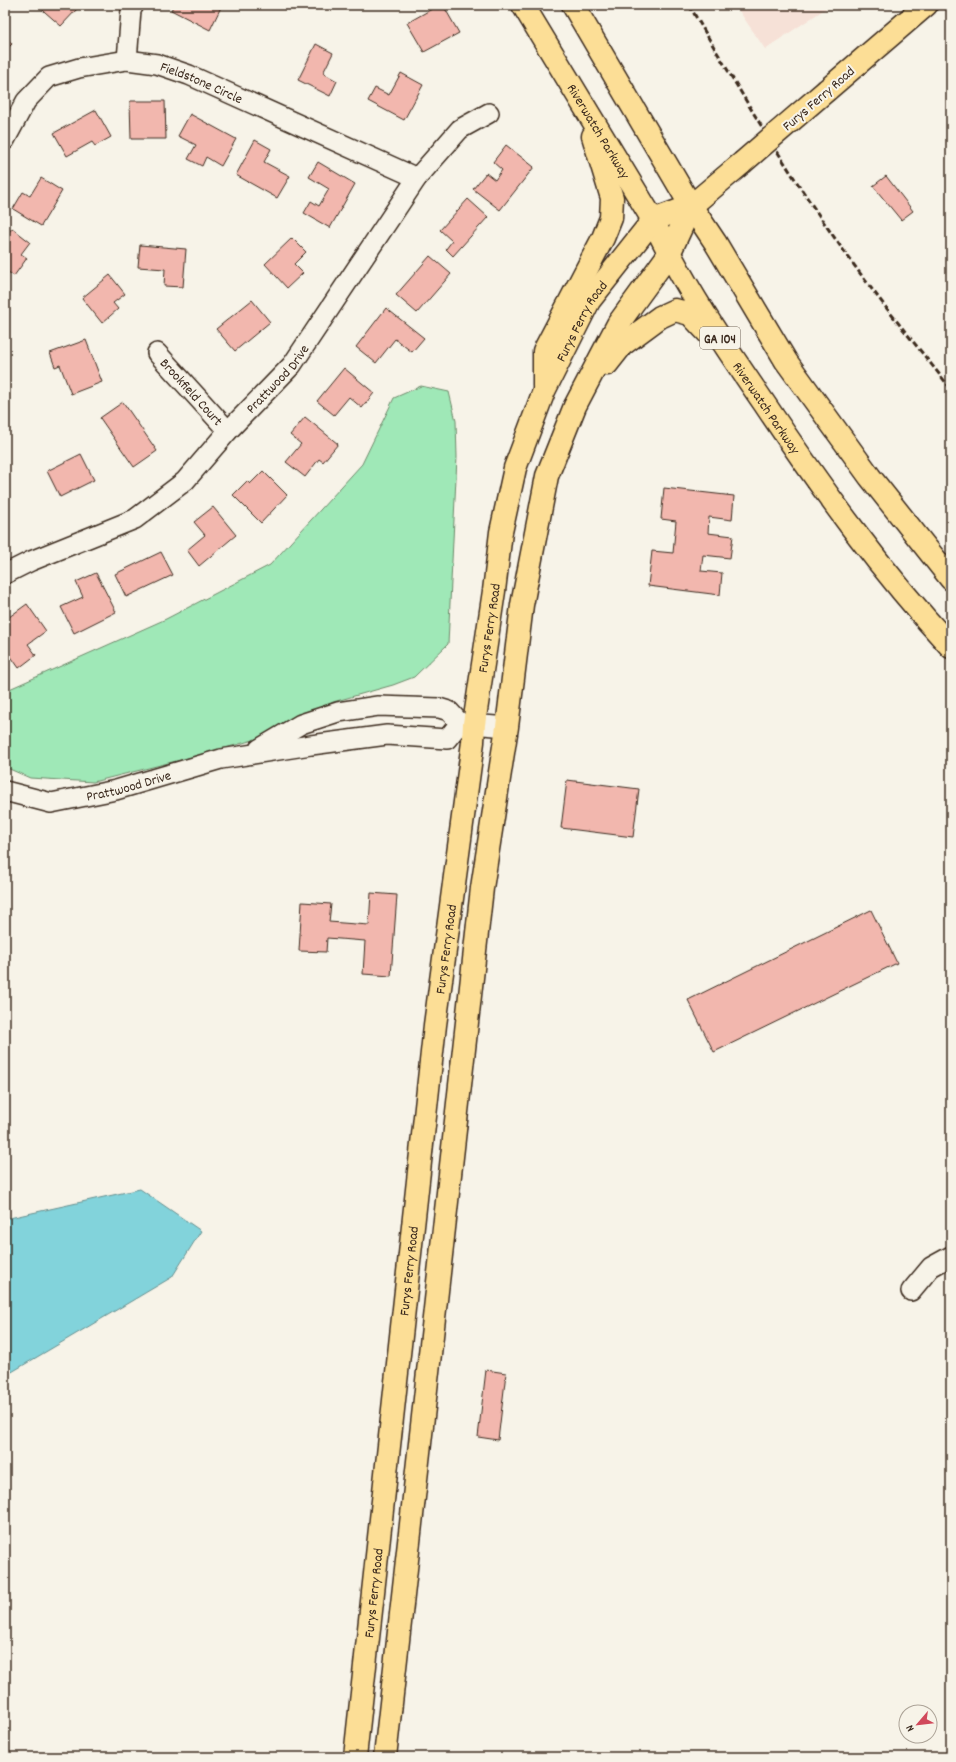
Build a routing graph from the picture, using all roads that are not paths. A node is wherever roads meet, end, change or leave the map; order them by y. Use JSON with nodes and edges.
{"nodes":[{"id":1,"x":134,"y":5,"type":"edge"},
{"id":2,"x":523,"y":5,"type":"edge"},
{"id":3,"x":573,"y":5,"type":"edge"},
{"id":4,"x":926,"y":5,"type":"edge"},
{"id":5,"x":127,"y":60,"type":"junction"},
{"id":6,"x":584,"y":106,"type":"junction"},
{"id":7,"x":489,"y":113,"type":"dead end"},
{"id":8,"x":5,"y":140,"type":"edge"},
{"id":9,"x":417,"y":178,"type":"junction"},
{"id":10,"x":690,"y":206,"type":"junction"},
{"id":11,"x":653,"y":220,"type":"junction"},
{"id":12,"x":669,"y":254,"type":"junction"},
{"id":13,"x":157,"y":353,"type":"dead end"},
{"id":14,"x":730,"y":354,"type":"junction"},
{"id":15,"x":544,"y":391,"type":"junction"},
{"id":16,"x":575,"y":406,"type":"junction"},
{"id":17,"x":228,"y":431,"type":"junction"},
{"id":18,"x":5,"y":574,"type":"edge"},
{"id":19,"x":951,"y":579,"type":"edge"},
{"id":20,"x":951,"y":647,"type":"edge"},
{"id":21,"x":467,"y":724,"type":"junction"},
{"id":22,"x":507,"y":727,"type":"junction"},
{"id":23,"x":251,"y":754,"type":"junction"},
{"id":24,"x":5,"y":790,"type":"edge"},
{"id":25,"x":951,"y":1256,"type":"edge"},
{"id":26,"x":911,"y":1291,"type":"dead end"},
{"id":27,"x":355,"y":1757,"type":"edge"},
{"id":28,"x":385,"y":1757,"type":"edge"}],
"edges":[{"from":1,"to":5,"type":"street"},
{"from":2,"to":6,"type":"main road","name":"Riverwatch Parkway","number":"GA 104"},
{"from":3,"to":10,"type":"main road"},
{"from":4,"to":10,"type":"main road","name":"Furys Ferry Road","bridge":true},
{"from":5,"to":8,"type":"street","name":"Fieldstone Circle"},
{"from":5,"to":9,"type":"street","name":"Fieldstone Circle"},
{"from":6,"to":11,"type":"main road","name":"Riverwatch Parkway","number":"GA 104"},
{"from":6,"to":15,"type":"main road"},
{"from":7,"to":9,"type":"street","name":"Prattwood Drive"},
{"from":9,"to":17,"type":"street","name":"Prattwood Drive"},
{"from":10,"to":11,"type":"main road","name":"Furys Ferry Road"},
{"from":10,"to":12,"type":"main road","name":"Furys Ferry Road"},
{"from":10,"to":19,"type":"main road"},
{"from":11,"to":12,"type":"main road","name":"Riverwatch Parkway","number":"GA 104"},
{"from":11,"to":15,"type":"main road","name":"Furys Ferry Road"},
{"from":12,"to":14,"type":"main road","name":"Riverwatch Parkway","number":"GA 104"},
{"from":12,"to":16,"type":"main road","name":"Furys Ferry Road"},
{"from":13,"to":17,"type":"street","name":"Brookfield Court"},
{"from":14,"to":16,"type":"main road"},
{"from":14,"to":20,"type":"main road","name":"Riverwatch Parkway","number":"GA 104"},
{"from":15,"to":21,"type":"main road","name":"Furys Ferry Road"},
{"from":16,"to":22,"type":"main road","name":"Furys Ferry Road"},
{"from":17,"to":18,"type":"street","name":"Prattwood Drive"},
{"from":21,"to":22,"type":"street"},
{"from":21,"to":23,"type":"street","name":"Prattwood Drive"},
{"from":21,"to":23,"type":"street","name":"Prattwood Drive"},
{"from":21,"to":27,"type":"main road","name":"Furys Ferry Road"},
{"from":22,"to":28,"type":"main road","name":"Furys Ferry Road"},
{"from":23,"to":24,"type":"street","name":"Prattwood Drive"},
{"from":25,"to":26,"type":"street"}]}
